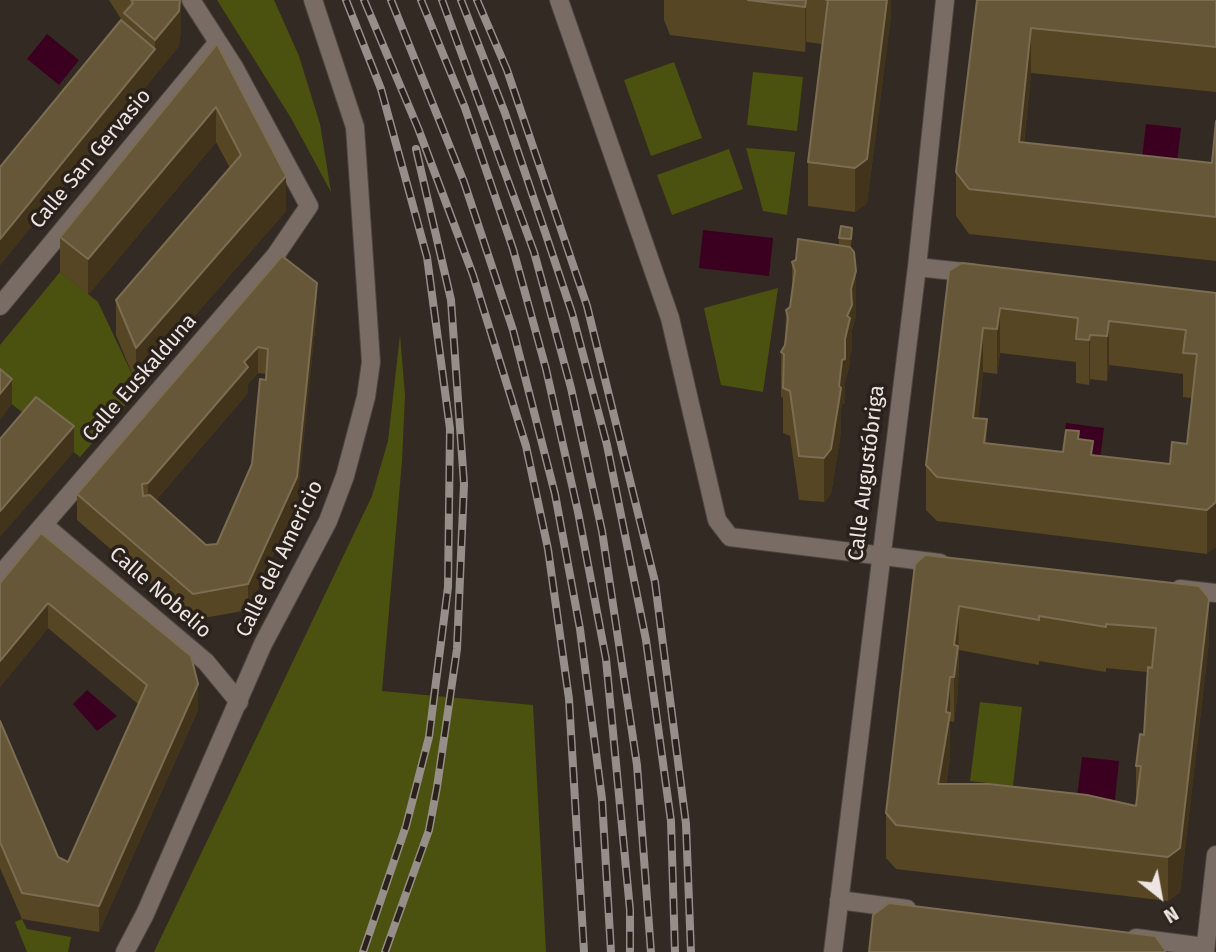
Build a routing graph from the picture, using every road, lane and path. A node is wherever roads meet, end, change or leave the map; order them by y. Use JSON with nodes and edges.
{"nodes":[{"id":1,"x":191,"y":0,"type":"edge"},
{"id":2,"x":313,"y":0,"type":"edge"},
{"id":3,"x":559,"y":0,"type":"edge"},
{"id":4,"x":945,"y":0,"type":"edge"},
{"id":5,"x":218,"y":42,"type":"junction"},
{"id":6,"x":917,"y":267,"type":"junction"},
{"id":7,"x":998,"y":275,"type":"edge"},
{"id":8,"x":3,"y":297,"type":"edge"},
{"id":9,"x":44,"y":525,"type":"junction"},
{"id":10,"x":879,"y":556,"type":"junction"},
{"id":11,"x":961,"y":565,"type":"edge"},
{"id":12,"x":0,"y":575,"type":"edge"},
{"id":13,"x":1164,"y":587,"type":"edge"},
{"id":14,"x":1216,"y":593,"type":"edge"},
{"id":15,"x":240,"y":702,"type":"junction"},
{"id":16,"x":1216,"y":855,"type":"edge"},
{"id":17,"x":839,"y":900,"type":"junction"},
{"id":18,"x":928,"y":912,"type":"edge"},
{"id":19,"x":1122,"y":936,"type":"edge"},
{"id":20,"x":1205,"y":949,"type":"edge"},
{"id":21,"x":125,"y":952,"type":"edge"},
{"id":22,"x":833,"y":952,"type":"edge"}],
"edges":[{"from":1,"to":5,"type":"street"},
{"from":2,"to":15,"type":"street","name":"Calle del Americio"},
{"from":3,"to":10,"type":"street"},
{"from":4,"to":6,"type":"street","name":"Calle Augustóbriga"},
{"from":5,"to":8,"type":"street","name":"Calle San Gervasio"},
{"from":5,"to":9,"type":"street","name":"Calle Euskalduna"},
{"from":6,"to":7,"type":"street"},
{"from":6,"to":10,"type":"street","name":"Calle Augustóbriga"},
{"from":9,"to":12,"type":"street","name":"Calle Euskalduna"},
{"from":9,"to":15,"type":"street","name":"Calle Nobelio"},
{"from":10,"to":11,"type":"street"},
{"from":10,"to":17,"type":"street","name":"Calle Augustóbriga"},
{"from":13,"to":14,"type":"street"},
{"from":15,"to":21,"type":"street","name":"Calle del Americio"},
{"from":16,"to":20,"type":"street"},
{"from":17,"to":18,"type":"street"},
{"from":17,"to":22,"type":"street","name":"Calle Augustóbriga"},
{"from":19,"to":20,"type":"street"}]}
